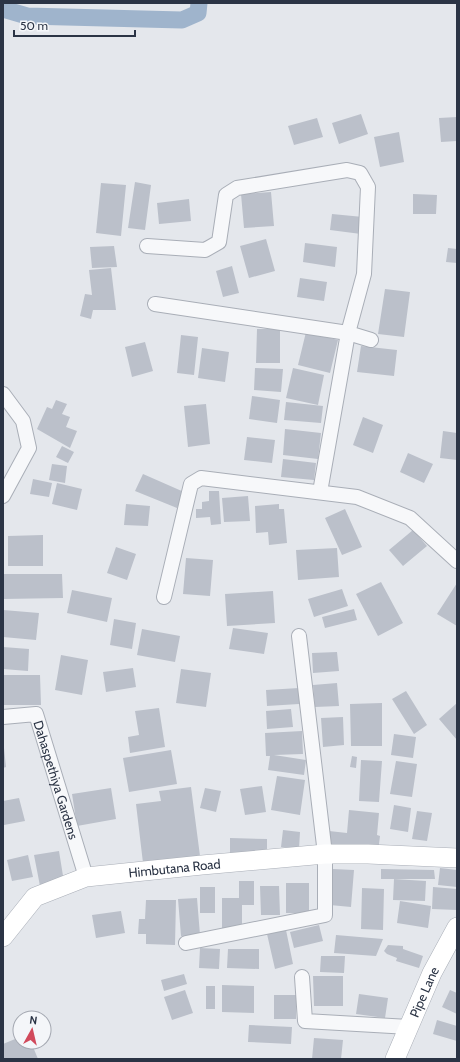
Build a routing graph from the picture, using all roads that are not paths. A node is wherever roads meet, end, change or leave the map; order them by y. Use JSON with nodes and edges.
{"nodes":[{"id":1,"x":147,"y":246,"type":"dead end"},
{"id":2,"x":155,"y":304,"type":"dead end"},
{"id":3,"x":348,"y":333,"type":"junction"},
{"id":4,"x":371,"y":340,"type":"dead end"},
{"id":5,"x":3,"y":394,"type":"edge"},
{"id":6,"x":320,"y":492,"type":"junction"},
{"id":7,"x":3,"y":496,"type":"edge"},
{"id":8,"x":457,"y":561,"type":"edge"},
{"id":9,"x":164,"y":597,"type":"dead end"},
{"id":10,"x":299,"y":636,"type":"dead end"},
{"id":11,"x":3,"y":717,"type":"edge"},
{"id":12,"x":325,"y":854,"type":"junction"},
{"id":13,"x":457,"y":858,"type":"edge"},
{"id":14,"x":86,"y":878,"type":"junction"},
{"id":15,"x":457,"y":927,"type":"edge"},
{"id":16,"x":5,"y":931,"type":"edge"},
{"id":17,"x":186,"y":943,"type":"dead end"},
{"id":18,"x":302,"y":978,"type":"dead end"},
{"id":19,"x":409,"y":1026,"type":"junction"},
{"id":20,"x":395,"y":1059,"type":"edge"}],
"edges":[{"from":1,"to":3,"type":"street"},
{"from":2,"to":3,"type":"street"},
{"from":3,"to":4,"type":"street"},
{"from":3,"to":6,"type":"street"},
{"from":5,"to":7,"type":"street"},
{"from":6,"to":8,"type":"street"},
{"from":6,"to":9,"type":"street"},
{"from":10,"to":12,"type":"street"},
{"from":11,"to":14,"type":"street","name":"Dahaspethiya Gardens"},
{"from":12,"to":13,"type":"street","name":"Himbutana Road"},
{"from":12,"to":14,"type":"street","name":"Himbutana Road"},
{"from":12,"to":17,"type":"street"},
{"from":14,"to":16,"type":"street","name":"Himbutana Road"},
{"from":15,"to":19,"type":"street","name":"Pipe Lane"},
{"from":18,"to":19,"type":"street"},
{"from":19,"to":20,"type":"street","name":"Pipe Lane"}]}
